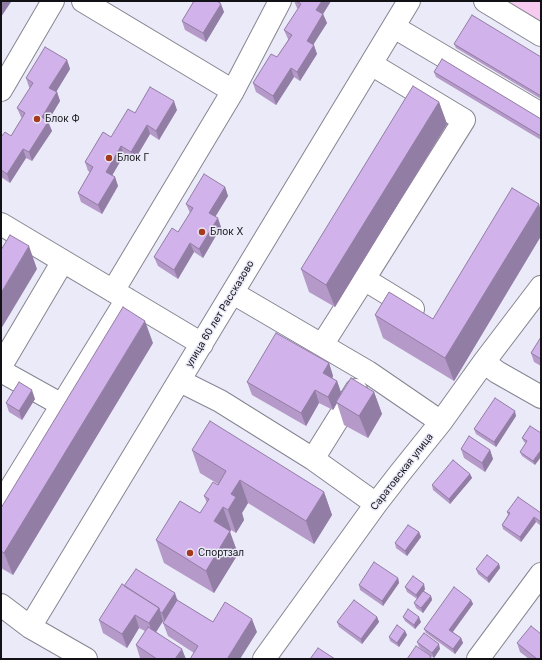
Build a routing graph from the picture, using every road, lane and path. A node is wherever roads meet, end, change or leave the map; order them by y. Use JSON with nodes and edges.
{"nodes":[{"id":1,"x":83,"y":1,"type":"edge"},
{"id":2,"x":280,"y":1,"type":"edge"},
{"id":3,"x":409,"y":1,"type":"edge"},
{"id":4,"x":485,"y":1,"type":"edge"},
{"id":5,"x":51,"y":2,"type":"edge"},
{"id":6,"x":394,"y":27,"type":"junction"},
{"id":7,"x":541,"y":35,"type":"edge"},
{"id":8,"x":371,"y":64,"type":"junction"},
{"id":9,"x":1,"y":90,"type":"edge"},
{"id":10,"x":232,"y":91,"type":"junction"},
{"id":11,"x":541,"y":114,"type":"edge"},
{"id":12,"x":1,"y":224,"type":"edge"},
{"id":13,"x":63,"y":261,"type":"junction"},
{"id":14,"x":364,"y":279,"type":"junction"},
{"id":15,"x":541,"y":287,"type":"edge"},
{"id":16,"x":233,"y":293,"type":"junction"},
{"id":17,"x":120,"y":295,"type":"junction"},
{"id":18,"x":427,"y":318,"type":"edge"},
{"id":19,"x":202,"y":344,"type":"junction"},
{"id":20,"x":322,"y":345,"type":"junction"},
{"id":21,"x":484,"y":362,"type":"junction"},
{"id":22,"x":1,"y":366,"type":"edge"},
{"id":23,"x":1,"y":371,"type":"edge"},
{"id":24,"x":368,"y":372,"type":"junction"},
{"id":25,"x":180,"y":381,"type":"junction"},
{"id":26,"x":541,"y":397,"type":"edge"},
{"id":27,"x":62,"y":405,"type":"junction"},
{"id":28,"x":441,"y":422,"type":"junction"},
{"id":29,"x":313,"y":459,"type":"junction"},
{"id":30,"x":1,"y":504,"type":"edge"},
{"id":31,"x":376,"y":504,"type":"junction"},
{"id":32,"x":541,"y":574,"type":"edge"},
{"id":33,"x":1,"y":605,"type":"edge"},
{"id":34,"x":30,"y":627,"type":"junction"},
{"id":35,"x":86,"y":659,"type":"edge"},
{"id":36,"x":264,"y":659,"type":"edge"},
{"id":37,"x":478,"y":659,"type":"edge"}],
"edges":[{"from":1,"to":10,"type":"street"},
{"from":2,"to":10,"type":"street"},
{"from":3,"to":6,"type":"street","name":"улица 60 лет Рассказово"},
{"from":4,"to":7,"type":"street"},
{"from":5,"to":9,"type":"street"},
{"from":6,"to":8,"type":"street","name":"улица 60 лет Рассказово"},
{"from":6,"to":11,"type":"street"},
{"from":8,"to":14,"type":"street"},
{"from":8,"to":16,"type":"street","name":"улица 60 лет Рассказово"},
{"from":10,"to":17,"type":"street"},
{"from":12,"to":13,"type":"street"},
{"from":13,"to":17,"type":"street"},
{"from":13,"to":22,"type":"street"},
{"from":14,"to":18,"type":"street"},
{"from":14,"to":20,"type":"street"},
{"from":15,"to":21,"type":"street","name":"Саратовская улица"},
{"from":16,"to":19,"type":"street","name":"улица 60 лет Рассказово"},
{"from":16,"to":20,"type":"street"},
{"from":17,"to":19,"type":"street"},
{"from":17,"to":27,"type":"street"},
{"from":19,"to":25,"type":"street","name":"улица 60 лет Рассказово"},
{"from":20,"to":24,"type":"street"},
{"from":21,"to":26,"type":"street"},
{"from":21,"to":28,"type":"street","name":"Саратовская улица"},
{"from":23,"to":27,"type":"street"},
{"from":24,"to":28,"type":"street"},
{"from":24,"to":29,"type":"street"},
{"from":25,"to":29,"type":"street"},
{"from":25,"to":34,"type":"street","name":"улица 60 лет Рассказово"},
{"from":27,"to":30,"type":"street"},
{"from":28,"to":31,"type":"street","name":"Саратовская улица"},
{"from":29,"to":31,"type":"street"},
{"from":31,"to":36,"type":"street","name":"Саратовская улица"},
{"from":32,"to":37,"type":"street"},
{"from":33,"to":34,"type":"street"},
{"from":34,"to":35,"type":"street"}]}
